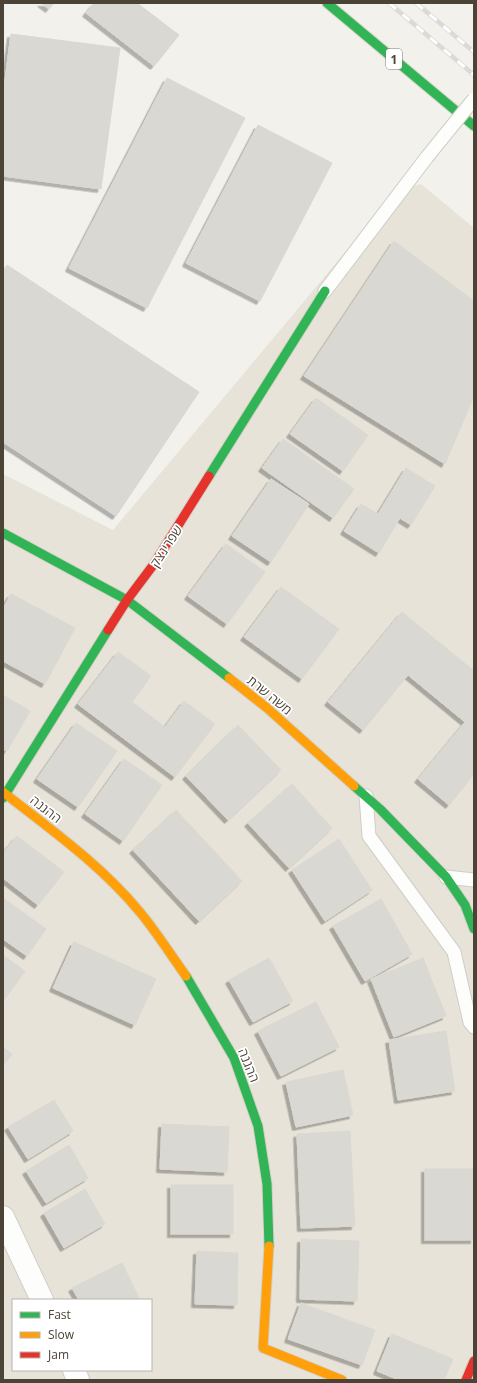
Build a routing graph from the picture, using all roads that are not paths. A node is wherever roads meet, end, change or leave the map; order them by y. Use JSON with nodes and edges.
{"nodes":[{"id":1,"x":327,"y":3,"type":"edge"},
{"id":2,"x":474,"y":99,"type":"edge"},
{"id":3,"x":474,"y":126,"type":"edge"},
{"id":4,"x":325,"y":291,"type":"joint"},
{"id":5,"x":3,"y":533,"type":"edge"},
{"id":6,"x":127,"y":600,"type":"junction"},
{"id":7,"x":4,"y":795,"type":"edge"},
{"id":8,"x":366,"y":796,"type":"junction"},
{"id":9,"x":446,"y":877,"type":"junction"},
{"id":10,"x":474,"y":880,"type":"edge"},
{"id":11,"x":474,"y":929,"type":"edge"},
{"id":12,"x":474,"y":1027,"type":"edge"},
{"id":13,"x":3,"y":1217,"type":"edge"},
{"id":14,"x":42,"y":1299,"type":"edge"},
{"id":15,"x":474,"y":1361,"type":"edge"},
{"id":16,"x":342,"y":1380,"type":"edge"},
{"id":17,"x":466,"y":1380,"type":"edge"}],
"edges":[{"from":1,"to":3,"type":"main road","number":"1"},
{"from":2,"to":4,"type":"lane","bridge":true},
{"from":4,"to":6,"type":"main road","name":"שפרינצק"},
{"from":5,"to":6,"type":"main road","name":"משה שרת"},
{"from":6,"to":7,"type":"main road","name":"שפרינצק"},
{"from":6,"to":8,"type":"main road","name":"משה שרת"},
{"from":7,"to":16,"type":"main road","name":"ההגנה"},
{"from":8,"to":9,"type":"main road","name":"משה שרת"},
{"from":8,"to":12,"type":"lane"},
{"from":9,"to":10,"type":"lane"},
{"from":9,"to":11,"type":"main road","name":"משה שרת"},
{"from":13,"to":14,"type":"street"},
{"from":15,"to":17,"type":"main road"}]}
